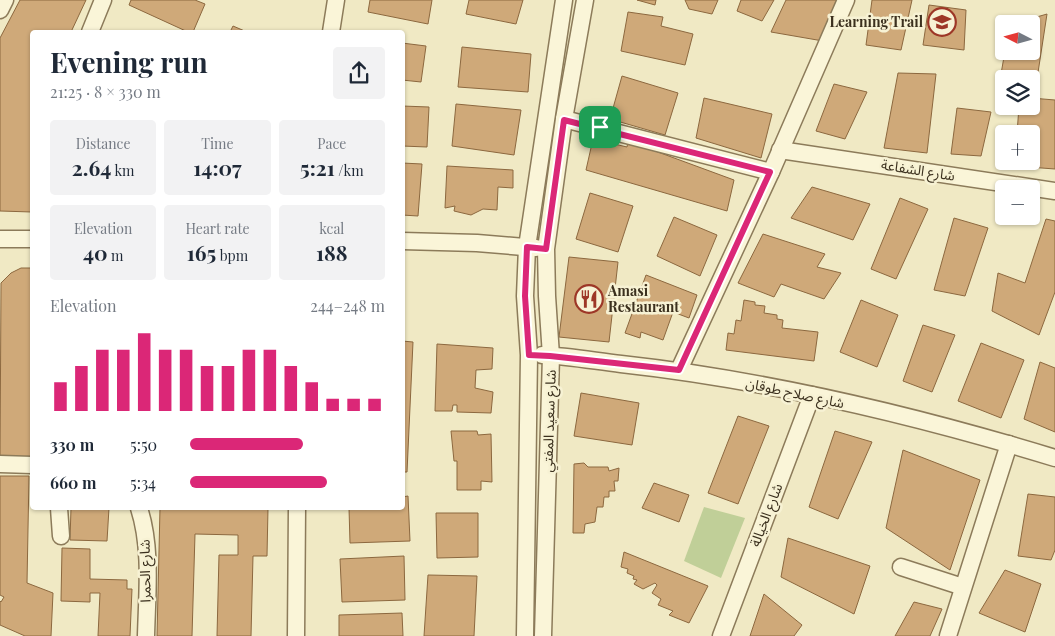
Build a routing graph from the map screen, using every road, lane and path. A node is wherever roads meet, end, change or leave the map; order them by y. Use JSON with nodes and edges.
{"nodes":[{"id":1,"x":5,"y":0,"type":"edge"},
{"id":2,"x":103,"y":0,"type":"edge"},
{"id":3,"x":336,"y":0,"type":"edge"},
{"id":4,"x":564,"y":0,"type":"edge"},
{"id":5,"x":585,"y":0,"type":"edge"},
{"id":6,"x":846,"y":0,"type":"edge"},
{"id":7,"x":0,"y":10,"type":"edge"},
{"id":8,"x":91,"y":30,"type":"edge"},
{"id":9,"x":331,"y":30,"type":"edge"},
{"id":10,"x":564,"y":120,"type":"junction"},
{"id":11,"x":780,"y":150,"type":"junction"},
{"id":12,"x":770,"y":172,"type":"junction"},
{"id":13,"x":1055,"y":191,"type":"edge"},
{"id":14,"x":0,"y":239,"type":"edge"},
{"id":15,"x":30,"y":239,"type":"edge"},
{"id":16,"x":405,"y":241,"type":"edge"},
{"id":17,"x":527,"y":247,"type":"junction"},
{"id":18,"x":546,"y":249,"type":"junction"},
{"id":19,"x":529,"y":355,"type":"junction"},
{"id":20,"x":550,"y":356,"type":"junction"},
{"id":21,"x":679,"y":370,"type":"junction"},
{"id":22,"x":812,"y":395,"type":"junction"},
{"id":23,"x":1009,"y":444,"type":"junction"},
{"id":24,"x":1055,"y":458,"type":"edge"},
{"id":25,"x":0,"y":464,"type":"edge"},
{"id":26,"x":30,"y":465,"type":"edge"},
{"id":27,"x":59,"y":510,"type":"edge"},
{"id":28,"x":140,"y":510,"type":"edge"},
{"id":29,"x":297,"y":510,"type":"edge"},
{"id":30,"x":61,"y":536,"type":"dead end"},
{"id":31,"x":901,"y":567,"type":"dead end"},
{"id":32,"x":963,"y":587,"type":"junction"},
{"id":33,"x":146,"y":636,"type":"edge"},
{"id":34,"x":296,"y":636,"type":"edge"},
{"id":35,"x":525,"y":636,"type":"edge"},
{"id":36,"x":543,"y":636,"type":"edge"},
{"id":37,"x":721,"y":636,"type":"edge"},
{"id":38,"x":948,"y":636,"type":"edge"}],
"edges":[{"from":1,"to":7,"type":"street"},
{"from":2,"to":8,"type":"street"},
{"from":3,"to":9,"type":"street"},
{"from":4,"to":17,"type":"street","name":"شارع سعيد المفتي"},
{"from":5,"to":10,"type":"street","name":"شارع سعيد المفتي"},
{"from":6,"to":11,"type":"street"},
{"from":10,"to":12,"type":"street"},
{"from":10,"to":18,"type":"street","name":"شارع سعيد المفتي"},
{"from":11,"to":12,"type":"street"},
{"from":11,"to":13,"type":"street","name":"شارع الشفاعة"},
{"from":12,"to":21,"type":"street"},
{"from":14,"to":15,"type":"street"},
{"from":16,"to":17,"type":"street"},
{"from":17,"to":18,"type":"street"},
{"from":17,"to":19,"type":"street","name":"شارع سعيد المفتي"},
{"from":18,"to":20,"type":"street","name":"شارع سعيد المفتي"},
{"from":19,"to":20,"type":"street","name":"شارع صلاح طوقان"},
{"from":19,"to":35,"type":"street","name":"شارع سعيد المفتي"},
{"from":20,"to":21,"type":"street","name":"شارع صلاح طوقان"},
{"from":20,"to":36,"type":"street","name":"شارع سعيد المفتي"},
{"from":21,"to":22,"type":"street","name":"شارع صلاح طوقان"},
{"from":22,"to":23,"type":"street","name":"شارع صلاح طوقان"},
{"from":22,"to":37,"type":"street","name":"شارع الخيالة"},
{"from":23,"to":24,"type":"street","name":"شارع صلاح طوقان"},
{"from":23,"to":32,"type":"street"},
{"from":25,"to":26,"type":"street"},
{"from":27,"to":30,"type":"street"},
{"from":28,"to":33,"type":"street","name":"شارع الحمرا"},
{"from":29,"to":34,"type":"street"},
{"from":31,"to":32,"type":"street"},
{"from":32,"to":38,"type":"street"}]}
